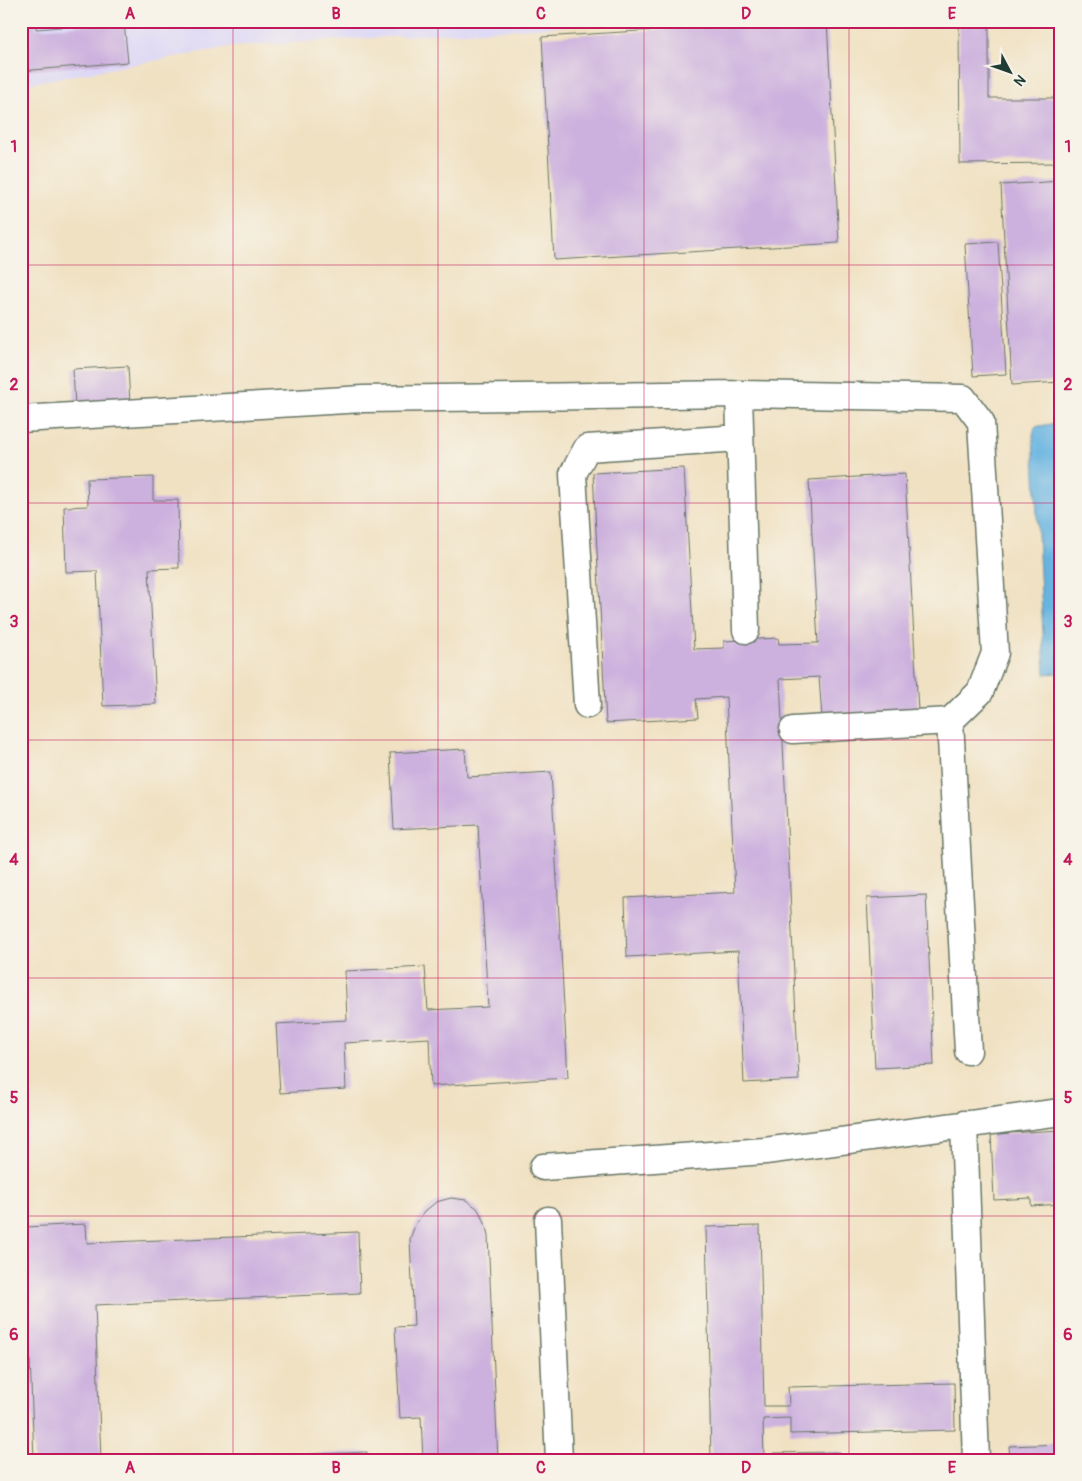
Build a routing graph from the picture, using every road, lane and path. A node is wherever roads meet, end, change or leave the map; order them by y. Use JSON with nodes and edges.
{"nodes":[{"id":1,"x":739,"y":394,"type":"junction"},
{"id":2,"x":21,"y":420,"type":"edge"},
{"id":3,"x":740,"y":438,"type":"junction"},
{"id":4,"x":746,"y":630,"type":"dead end"},
{"id":5,"x":587,"y":706,"type":"dead end"},
{"id":6,"x":950,"y":721,"type":"junction"},
{"id":7,"x":793,"y":730,"type":"dead end"},
{"id":8,"x":968,"y":1051,"type":"dead end"},
{"id":9,"x":1061,"y":1112,"type":"edge"},
{"id":10,"x":964,"y":1124,"type":"junction"},
{"id":11,"x":543,"y":1168,"type":"dead end"},
{"id":12,"x":548,"y":1220,"type":"dead end"},
{"id":13,"x":559,"y":1460,"type":"edge"},
{"id":14,"x":976,"y":1460,"type":"edge"}],
"edges":[{"from":1,"to":2,"type":"lane"},
{"from":1,"to":3,"type":"lane"},
{"from":1,"to":6,"type":"lane"},
{"from":3,"to":4,"type":"lane"},
{"from":3,"to":5,"type":"lane"},
{"from":6,"to":7,"type":"lane"},
{"from":6,"to":8,"type":"lane"},
{"from":9,"to":10,"type":"lane"},
{"from":10,"to":11,"type":"lane"},
{"from":10,"to":14,"type":"lane"},
{"from":12,"to":13,"type":"lane"}]}
